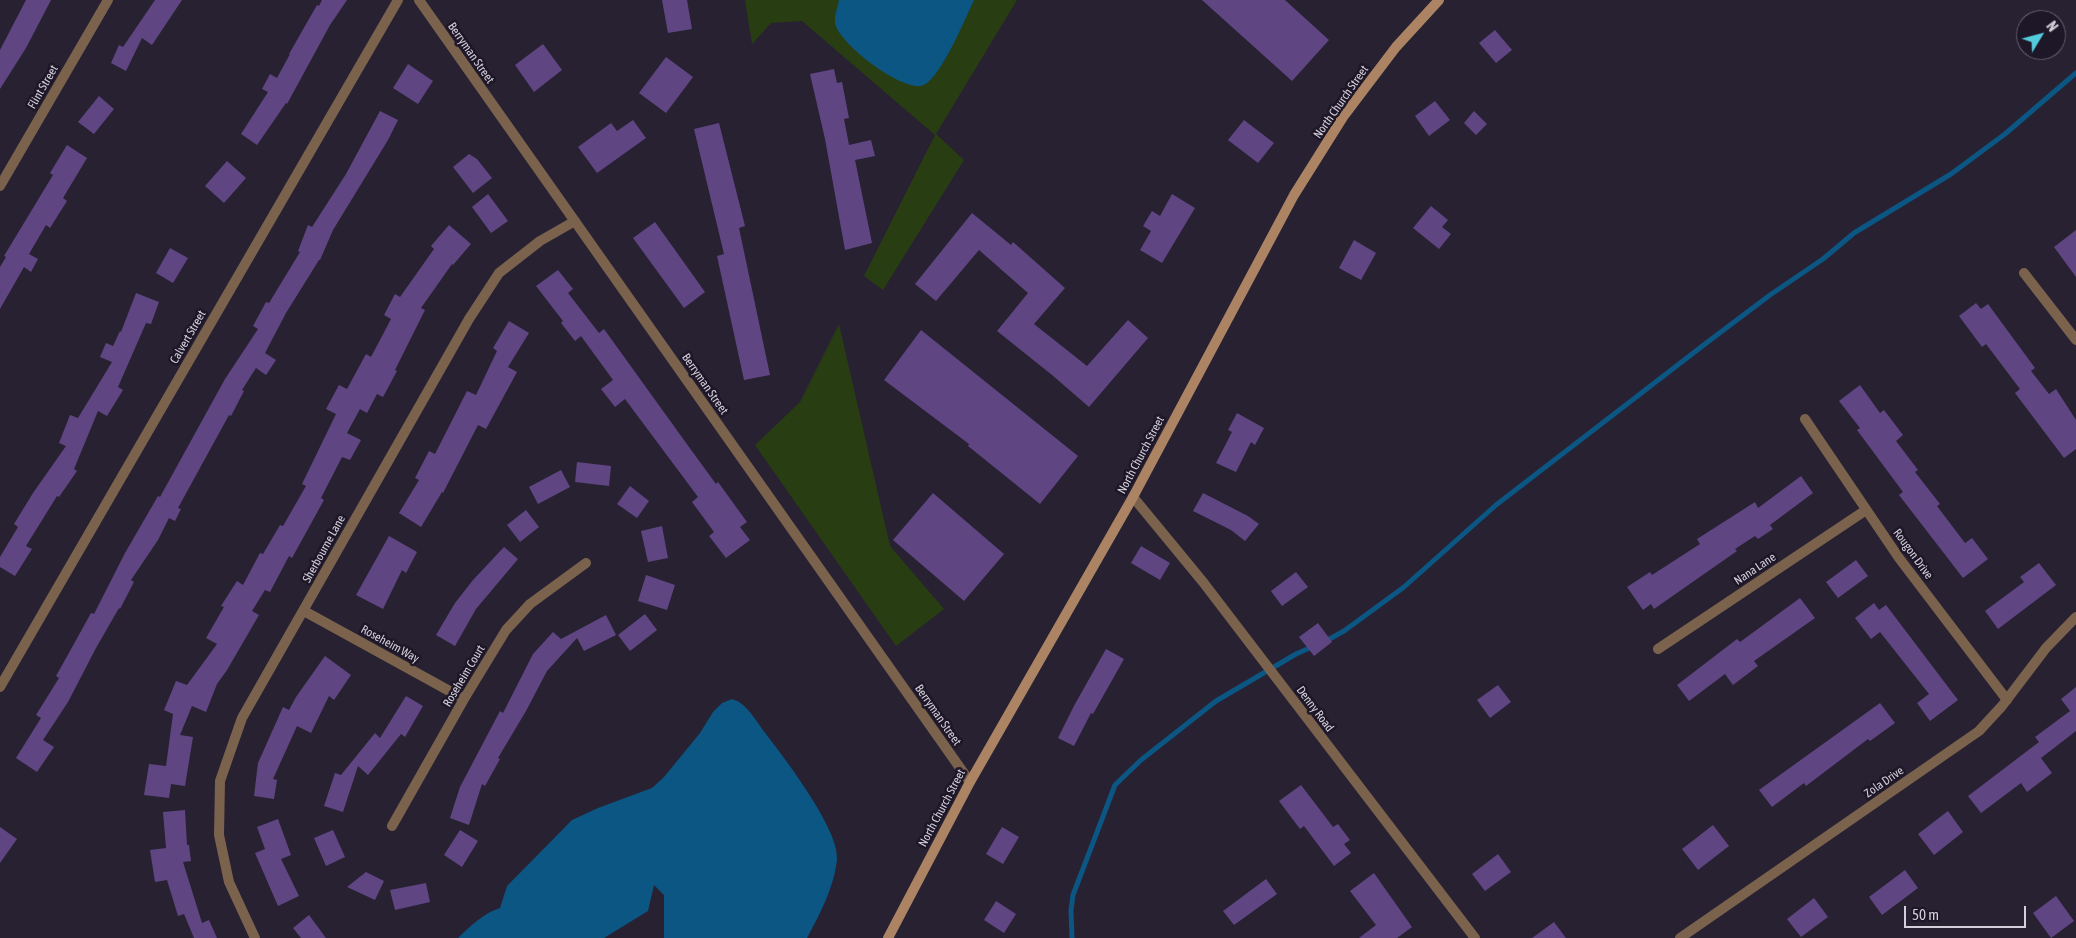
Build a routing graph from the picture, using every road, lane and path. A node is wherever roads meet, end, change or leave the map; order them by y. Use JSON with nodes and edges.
{"nodes":[{"id":1,"x":108,"y":0,"type":"edge"},
{"id":2,"x":398,"y":0,"type":"edge"},
{"id":3,"x":418,"y":0,"type":"edge"},
{"id":4,"x":1439,"y":0,"type":"edge"},
{"id":5,"x":0,"y":186,"type":"edge"},
{"id":6,"x":575,"y":221,"type":"junction"},
{"id":7,"x":2024,"y":273,"type":"dead end"},
{"id":8,"x":2076,"y":340,"type":"edge"},
{"id":9,"x":1805,"y":419,"type":"dead end"},
{"id":10,"x":1133,"y":497,"type":"junction"},
{"id":11,"x":1866,"y":510,"type":"junction"},
{"id":12,"x":586,"y":564,"type":"dead end"},
{"id":13,"x":304,"y":611,"type":"junction"},
{"id":14,"x":2076,"y":617,"type":"edge"},
{"id":15,"x":1658,"y":649,"type":"dead end"},
{"id":16,"x":0,"y":688,"type":"edge"},
{"id":17,"x":464,"y":699,"type":"junction"},
{"id":18,"x":2007,"y":700,"type":"junction"},
{"id":19,"x":970,"y":782,"type":"junction"},
{"id":20,"x":392,"y":826,"type":"dead end"},
{"id":21,"x":255,"y":938,"type":"edge"},
{"id":22,"x":888,"y":938,"type":"edge"},
{"id":23,"x":1475,"y":938,"type":"edge"},
{"id":24,"x":1680,"y":938,"type":"edge"}],
"edges":[{"from":1,"to":5,"type":"street","name":"Flint Street"},
{"from":2,"to":16,"type":"street","name":"Calvert Street"},
{"from":3,"to":6,"type":"street","name":"Berryman Street"},
{"from":4,"to":10,"type":"main road","name":"North Church Street"},
{"from":6,"to":13,"type":"street","name":"Sherbourne Lane"},
{"from":6,"to":19,"type":"street","name":"Berryman Street"},
{"from":7,"to":8,"type":"street"},
{"from":9,"to":11,"type":"street","name":"Rougon Drive"},
{"from":10,"to":19,"type":"main road","name":"North Church Street"},
{"from":10,"to":23,"type":"street","name":"Denny Road"},
{"from":11,"to":15,"type":"street","name":"Nana Lane"},
{"from":11,"to":18,"type":"street","name":"Rougon Drive"},
{"from":12,"to":17,"type":"street","name":"Roseheim Court"},
{"from":13,"to":17,"type":"street","name":"Roseheim Way"},
{"from":13,"to":21,"type":"street","name":"Sherbourne Lane"},
{"from":14,"to":18,"type":"street","name":"Zola Drive"},
{"from":17,"to":20,"type":"street","name":"Roseheim Court"},
{"from":18,"to":24,"type":"street","name":"Zola Drive"},
{"from":19,"to":22,"type":"main road","name":"North Church Street"}]}
